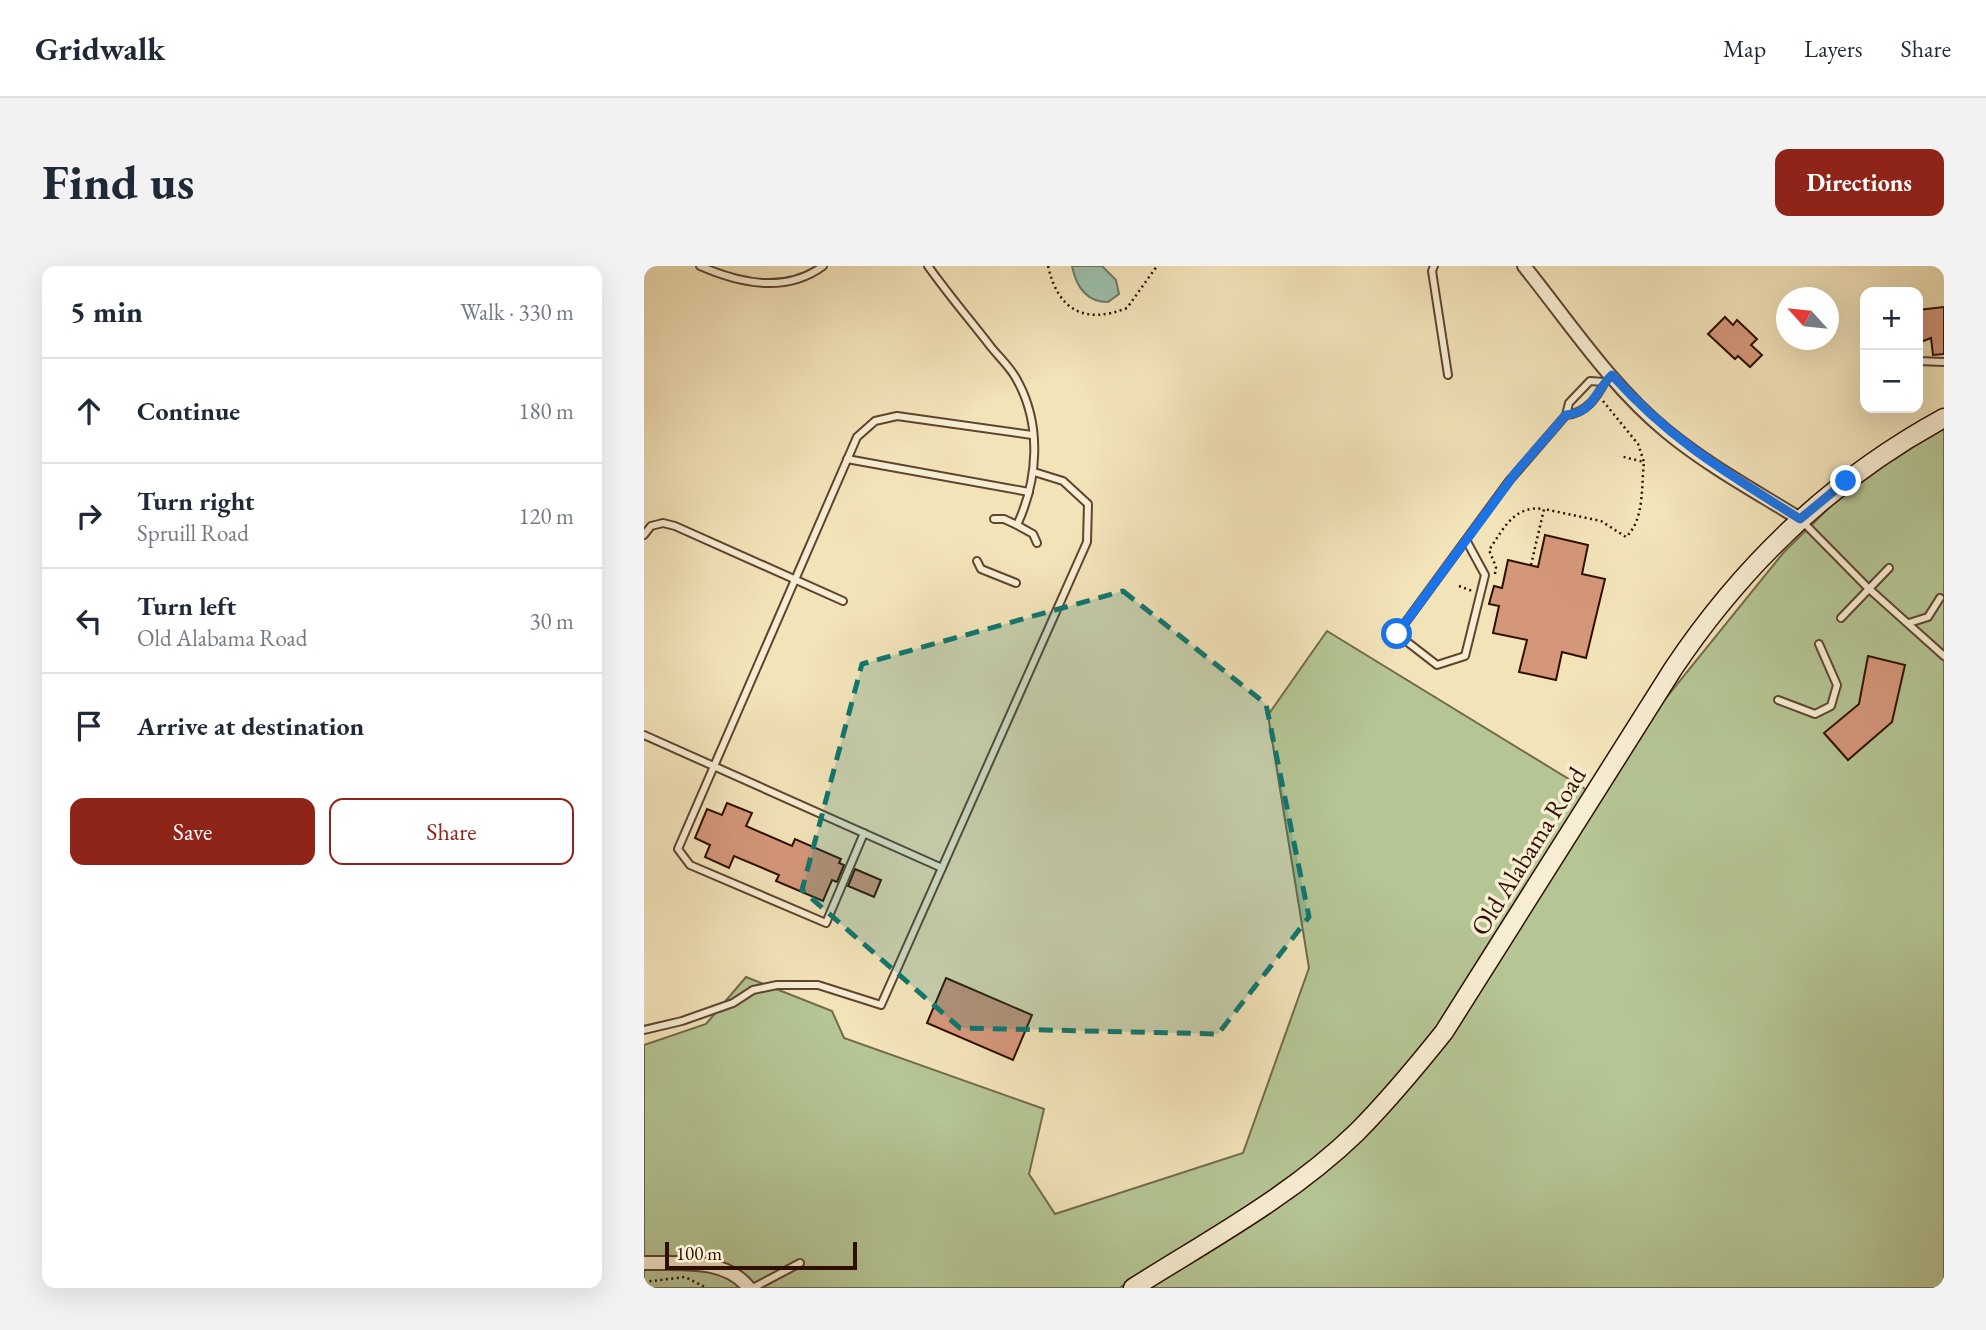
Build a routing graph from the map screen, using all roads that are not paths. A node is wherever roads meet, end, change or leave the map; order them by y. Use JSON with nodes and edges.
{"nodes":[{"id":1,"x":699,"y":266,"type":"edge"},
{"id":2,"x":823,"y":266,"type":"edge"},
{"id":3,"x":928,"y":266,"type":"edge"},
{"id":4,"x":1434,"y":266,"type":"edge"},
{"id":5,"x":1524,"y":266,"type":"edge"},
{"id":6,"x":1923,"y":361,"type":"edge"},
{"id":7,"x":1944,"y":362,"type":"edge"},
{"id":8,"x":1448,"y":375,"type":"dead end"},
{"id":9,"x":1608,"y":379,"type":"junction"},
{"id":10,"x":1566,"y":415,"type":"junction"},
{"id":11,"x":1944,"y":418,"type":"edge"},
{"id":12,"x":1032,"y":435,"type":"junction"},
{"id":13,"x":846,"y":459,"type":"junction"},
{"id":14,"x":1034,"y":472,"type":"junction"},
{"id":15,"x":1030,"y":492,"type":"junction"},
{"id":16,"x":994,"y":519,"type":"dead end"},
{"id":17,"x":1800,"y":519,"type":"junction"},
{"id":18,"x":1017,"y":525,"type":"junction"},
{"id":19,"x":644,"y":535,"type":"edge"},
{"id":20,"x":1466,"y":540,"type":"junction"},
{"id":21,"x":1037,"y":543,"type":"dead end"},
{"id":22,"x":977,"y":561,"type":"dead end"},
{"id":23,"x":1889,"y":568,"type":"dead end"},
{"id":24,"x":794,"y":580,"type":"junction"},
{"id":25,"x":1016,"y":583,"type":"dead end"},
{"id":26,"x":1867,"y":587,"type":"junction"},
{"id":27,"x":1940,"y":598,"type":"dead end"},
{"id":28,"x":843,"y":601,"type":"dead end"},
{"id":29,"x":1841,"y":618,"type":"dead end"},
{"id":30,"x":1909,"y":624,"type":"junction"},
{"id":31,"x":1819,"y":644,"type":"dead end"},
{"id":32,"x":1944,"y":656,"type":"edge"},
{"id":33,"x":1777,"y":700,"type":"dead end"},
{"id":34,"x":644,"y":735,"type":"edge"},
{"id":35,"x":712,"y":765,"type":"junction"},
{"id":36,"x":864,"y":833,"type":"junction"},
{"id":37,"x":943,"y":868,"type":"junction"},
{"id":38,"x":644,"y":1030,"type":"edge"},
{"id":39,"x":644,"y":1263,"type":"edge"},
{"id":40,"x":800,"y":1263,"type":"dead end"},
{"id":41,"x":751,"y":1288,"type":"edge"},
{"id":42,"x":1133,"y":1288,"type":"edge"}],
"edges":[{"from":1,"to":2,"type":"lane"},
{"from":3,"to":12,"type":"lane"},
{"from":4,"to":8,"type":"lane"},
{"from":5,"to":9,"type":"street"},
{"from":6,"to":7,"type":"lane"},
{"from":9,"to":10,"type":"lane"},
{"from":9,"to":10,"type":"lane"},
{"from":9,"to":17,"type":"street"},
{"from":10,"to":20,"type":"lane"},
{"from":11,"to":17,"type":"main road","name":"Old Alabama Road"},
{"from":12,"to":13,"type":"lane"},
{"from":12,"to":14,"type":"lane"},
{"from":13,"to":15,"type":"lane"},
{"from":13,"to":24,"type":"lane"},
{"from":14,"to":15,"type":"lane"},
{"from":14,"to":37,"type":"lane"},
{"from":15,"to":18,"type":"lane"},
{"from":16,"to":18,"type":"lane"},
{"from":17,"to":26,"type":"lane"},
{"from":17,"to":42,"type":"main road","name":"Old Alabama Road"},
{"from":18,"to":21,"type":"lane"},
{"from":19,"to":24,"type":"lane"},
{"from":20,"to":20,"type":"lane"},
{"from":22,"to":25,"type":"lane"},
{"from":23,"to":26,"type":"lane"},
{"from":24,"to":28,"type":"lane"},
{"from":24,"to":35,"type":"lane"},
{"from":26,"to":29,"type":"lane"},
{"from":26,"to":30,"type":"lane"},
{"from":27,"to":30,"type":"lane"},
{"from":30,"to":32,"type":"lane"},
{"from":31,"to":33,"type":"lane"},
{"from":34,"to":35,"type":"lane"},
{"from":35,"to":36,"type":"lane"},
{"from":35,"to":36,"type":"lane"},
{"from":36,"to":37,"type":"lane"},
{"from":37,"to":38,"type":"lane"},
{"from":39,"to":41,"type":"street"},
{"from":40,"to":41,"type":"lane"}]}
